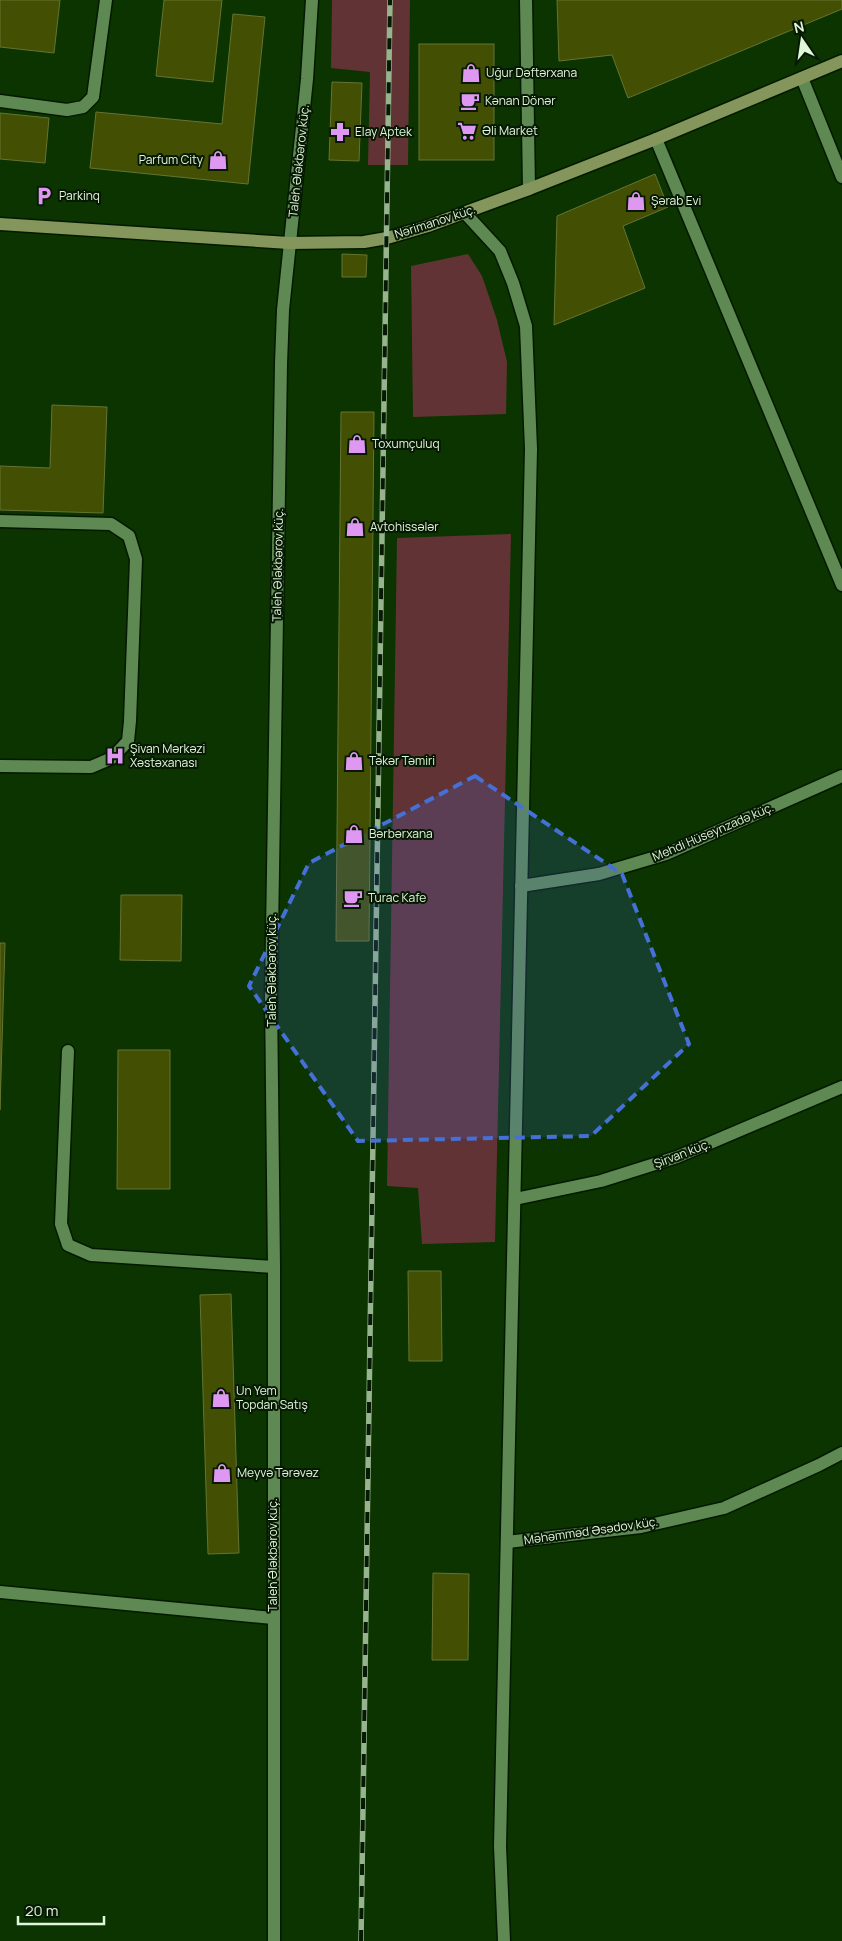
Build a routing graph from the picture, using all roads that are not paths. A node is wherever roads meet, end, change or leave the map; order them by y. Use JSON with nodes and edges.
{"nodes":[{"id":1,"x":106,"y":0,"type":"edge"},
{"id":2,"x":312,"y":0,"type":"edge"},
{"id":3,"x":526,"y":0,"type":"edge"},
{"id":4,"x":842,"y":61,"type":"edge"},
{"id":5,"x":802,"y":78,"type":"junction"},
{"id":6,"x":0,"y":101,"type":"edge"},
{"id":7,"x":656,"y":139,"type":"junction"},
{"id":8,"x":842,"y":177,"type":"edge"},
{"id":9,"x":529,"y":189,"type":"junction"},
{"id":10,"x":465,"y":213,"type":"junction"},
{"id":11,"x":0,"y":224,"type":"edge"},
{"id":12,"x":289,"y":244,"type":"junction"},
{"id":13,"x":0,"y":521,"type":"edge"},
{"id":14,"x":842,"y":585,"type":"edge"},
{"id":15,"x":0,"y":766,"type":"edge"},
{"id":16,"x":842,"y":776,"type":"edge"},
{"id":17,"x":522,"y":886,"type":"junction"},
{"id":18,"x":68,"y":1051,"type":"dead end"},
{"id":19,"x":842,"y":1087,"type":"edge"},
{"id":20,"x":514,"y":1199,"type":"junction"},
{"id":21,"x":274,"y":1267,"type":"junction"},
{"id":22,"x":842,"y":1453,"type":"edge"},
{"id":23,"x":507,"y":1542,"type":"junction"},
{"id":24,"x":0,"y":1592,"type":"edge"},
{"id":25,"x":273,"y":1618,"type":"junction"},
{"id":26,"x":274,"y":1941,"type":"edge"},
{"id":27,"x":504,"y":1941,"type":"edge"}],
"edges":[{"from":1,"to":6,"type":"street"},
{"from":2,"to":12,"type":"street","name":"Taleh Ələkbərov küç."},
{"from":3,"to":9,"type":"street"},
{"from":4,"to":5,"type":"main road","name":"Nərimanov küç."},
{"from":5,"to":7,"type":"main road","name":"Nərimanov küç."},
{"from":5,"to":8,"type":"street"},
{"from":7,"to":9,"type":"main road","name":"Nərimanov küç."},
{"from":7,"to":14,"type":"street"},
{"from":9,"to":10,"type":"main road","name":"Nərimanov küç."},
{"from":10,"to":12,"type":"main road","name":"Nərimanov küç."},
{"from":10,"to":17,"type":"street"},
{"from":11,"to":12,"type":"main road","name":"Nərimanov küç."},
{"from":12,"to":21,"type":"street","name":"Taleh Ələkbərov küç."},
{"from":13,"to":15,"type":"street"},
{"from":16,"to":17,"type":"street","name":"Mehdi Hüseynzadə küç."},
{"from":17,"to":20,"type":"street"},
{"from":18,"to":21,"type":"street"},
{"from":19,"to":20,"type":"street","name":"Şirvan küç."},
{"from":20,"to":23,"type":"street"},
{"from":21,"to":25,"type":"street","name":"Taleh Ələkbərov küç."},
{"from":22,"to":23,"type":"street","name":"Məhəmməd Əsədov küç."},
{"from":23,"to":27,"type":"street"},
{"from":24,"to":25,"type":"street"},
{"from":25,"to":26,"type":"street","name":"Taleh Ələkbərov küç."}]}
